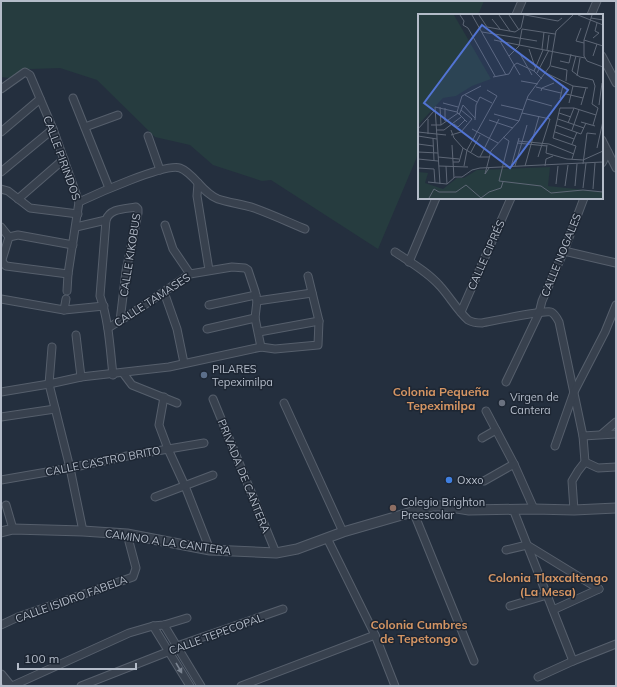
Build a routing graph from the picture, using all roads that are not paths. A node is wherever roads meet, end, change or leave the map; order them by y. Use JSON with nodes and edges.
{"nodes":[{"id":1,"x":522,"y":1,"type":"edge"},
{"id":2,"x":596,"y":1,"type":"edge"},
{"id":3,"x":516,"y":14,"type":"edge"},
{"id":4,"x":591,"y":14,"type":"edge"},
{"id":5,"x":603,"y":58,"type":"edge"},
{"id":6,"x":616,"y":83,"type":"edge"},
{"id":7,"x":4,"y":84,"type":"edge"},
{"id":8,"x":1,"y":89,"type":"edge"},
{"id":9,"x":73,"y":98,"type":"dead end"},
{"id":10,"x":40,"y":99,"type":"junction"},
{"id":11,"x":118,"y":115,"type":"dead end"},
{"id":12,"x":84,"y":127,"type":"junction"},
{"id":13,"x":53,"y":129,"type":"junction"},
{"id":14,"x":1,"y":132,"type":"edge"},
{"id":15,"x":148,"y":136,"type":"dead end"},
{"id":16,"x":603,"y":142,"type":"edge"},
{"id":17,"x":608,"y":152,"type":"junction"},
{"id":18,"x":64,"y":159,"type":"junction"},
{"id":19,"x":603,"y":161,"type":"edge"},
{"id":20,"x":616,"y":168,"type":"edge"},
{"id":21,"x":160,"y":170,"type":"junction"},
{"id":22,"x":1,"y":172,"type":"edge"},
{"id":23,"x":198,"y":183,"type":"junction"},
{"id":24,"x":109,"y":188,"type":"junction"},
{"id":25,"x":1,"y":189,"type":"edge"},
{"id":26,"x":18,"y":198,"type":"junction"},
{"id":27,"x":436,"y":199,"type":"edge"},
{"id":28,"x":511,"y":199,"type":"edge"},
{"id":29,"x":584,"y":199,"type":"edge"},
{"id":30,"x":79,"y":202,"type":"junction"},
{"id":31,"x":78,"y":214,"type":"junction"},
{"id":32,"x":106,"y":220,"type":"junction"},
{"id":33,"x":165,"y":225,"type":"dead end"},
{"id":34,"x":1,"y":227,"type":"edge"},
{"id":35,"x":76,"y":227,"type":"junction"},
{"id":36,"x":305,"y":229,"type":"dead end"},
{"id":37,"x":9,"y":236,"type":"junction"},
{"id":38,"x":73,"y":245,"type":"junction"},
{"id":39,"x":564,"y":251,"type":"junction"},
{"id":40,"x":396,"y":252,"type":"dead end"},
{"id":41,"x":2,"y":254,"type":"edge"},
{"id":42,"x":409,"y":262,"type":"junction"},
{"id":43,"x":616,"y":263,"type":"edge"},
{"id":44,"x":209,"y":270,"type":"junction"},
{"id":45,"x":68,"y":274,"type":"junction"},
{"id":46,"x":190,"y":274,"type":"junction"},
{"id":47,"x":308,"y":276,"type":"dead end"},
{"id":48,"x":67,"y":291,"type":"dead end"},
{"id":49,"x":164,"y":292,"type":"junction"},
{"id":50,"x":312,"y":293,"type":"junction"},
{"id":51,"x":256,"y":298,"type":"junction"},
{"id":52,"x":1,"y":299,"type":"edge"},
{"id":53,"x":66,"y":299,"type":"dead end"},
{"id":54,"x":209,"y":305,"type":"dead end"},
{"id":55,"x":616,"y":305,"type":"edge"},
{"id":56,"x":104,"y":306,"type":"junction"},
{"id":57,"x":64,"y":310,"type":"junction"},
{"id":58,"x":461,"y":312,"type":"junction"},
{"id":59,"x":539,"y":313,"type":"junction"},
{"id":60,"x":255,"y":318,"type":"junction"},
{"id":61,"x":120,"y":320,"type":"junction"},
{"id":62,"x":319,"y":321,"type":"junction"},
{"id":63,"x":108,"y":328,"type":"junction"},
{"id":64,"x":207,"y":329,"type":"dead end"},
{"id":65,"x":259,"y":332,"type":"junction"},
{"id":66,"x":76,"y":335,"type":"dead end"},
{"id":67,"x":261,"y":347,"type":"junction"},
{"id":68,"x":52,"y":348,"type":"dead end"},
{"id":69,"x":184,"y":363,"type":"junction"},
{"id":70,"x":123,"y":373,"type":"junction"},
{"id":71,"x":113,"y":375,"type":"junction"},
{"id":72,"x":81,"y":377,"type":"junction"},
{"id":73,"x":506,"y":382,"type":"dead end"},
{"id":74,"x":49,"y":384,"type":"junction"},
{"id":75,"x":1,"y":392,"type":"edge"},
{"id":76,"x":574,"y":392,"type":"junction"},
{"id":77,"x":164,"y":397,"type":"junction"},
{"id":78,"x":212,"y":399,"type":"dead end"},
{"id":79,"x":177,"y":403,"type":"dead end"},
{"id":80,"x":284,"y":403,"type":"dead end"},
{"id":81,"x":55,"y":409,"type":"junction"},
{"id":82,"x":486,"y":411,"type":"dead end"},
{"id":83,"x":1,"y":417,"type":"edge"},
{"id":84,"x":616,"y":422,"type":"edge"},
{"id":85,"x":496,"y":430,"type":"junction"},
{"id":86,"x":602,"y":434,"type":"junction"},
{"id":87,"x":616,"y":434,"type":"edge"},
{"id":88,"x":583,"y":436,"type":"junction"},
{"id":89,"x":482,"y":438,"type":"dead end"},
{"id":90,"x":204,"y":443,"type":"dead end"},
{"id":91,"x":555,"y":446,"type":"dead end"},
{"id":92,"x":168,"y":449,"type":"junction"},
{"id":93,"x":585,"y":462,"type":"junction"},
{"id":94,"x":514,"y":464,"type":"junction"},
{"id":95,"x":616,"y":467,"type":"edge"},
{"id":96,"x":70,"y":468,"type":"junction"},
{"id":97,"x":213,"y":475,"type":"dead end"},
{"id":98,"x":1,"y":480,"type":"edge"},
{"id":99,"x":484,"y":481,"type":"dead end"},
{"id":100,"x":185,"y":486,"type":"junction"},
{"id":101,"x":155,"y":497,"type":"dead end"},
{"id":102,"x":6,"y":505,"type":"dead end"},
{"id":103,"x":616,"y":508,"type":"edge"},
{"id":104,"x":513,"y":509,"type":"junction"},
{"id":105,"x":534,"y":509,"type":"junction"},
{"id":106,"x":574,"y":510,"type":"junction"},
{"id":107,"x":413,"y":511,"type":"junction"},
{"id":108,"x":13,"y":529,"type":"junction"},
{"id":109,"x":83,"y":531,"type":"junction"},
{"id":110,"x":1,"y":532,"type":"edge"},
{"id":111,"x":343,"y":532,"type":"junction"},
{"id":112,"x":127,"y":534,"type":"junction"},
{"id":113,"x":327,"y":538,"type":"junction"},
{"id":114,"x":528,"y":545,"type":"junction"},
{"id":115,"x":210,"y":550,"type":"junction"},
{"id":116,"x":506,"y":550,"type":"dead end"},
{"id":117,"x":276,"y":553,"type":"junction"},
{"id":118,"x":547,"y":595,"type":"junction"},
{"id":119,"x":510,"y":606,"type":"dead end"},
{"id":120,"x":283,"y":609,"type":"dead end"},
{"id":121,"x":553,"y":610,"type":"junction"},
{"id":122,"x":187,"y":618,"type":"dead end"},
{"id":123,"x":1,"y":625,"type":"edge"},
{"id":124,"x":164,"y":625,"type":"junction"},
{"id":125,"x":154,"y":626,"type":"junction"},
{"id":126,"x":375,"y":636,"type":"junction"},
{"id":127,"x":616,"y":644,"type":"edge"},
{"id":128,"x":177,"y":646,"type":"junction"},
{"id":129,"x":170,"y":651,"type":"junction"},
{"id":130,"x":474,"y":661,"type":"dead end"},
{"id":131,"x":573,"y":661,"type":"junction"},
{"id":132,"x":1,"y":675,"type":"edge"},
{"id":133,"x":538,"y":677,"type":"dead end"},
{"id":134,"x":11,"y":686,"type":"edge"},
{"id":135,"x":81,"y":686,"type":"edge"},
{"id":136,"x":190,"y":686,"type":"edge"},
{"id":137,"x":201,"y":686,"type":"edge"},
{"id":138,"x":241,"y":686,"type":"edge"},
{"id":139,"x":395,"y":686,"type":"edge"}],
"edges":[{"from":1,"to":3,"type":"street"},
{"from":2,"to":4,"type":"street"},
{"from":5,"to":6,"type":"street"},
{"from":7,"to":8,"type":"street"},
{"from":7,"to":10,"type":"street","name":"CALLE PIRINDOS"},
{"from":9,"to":12,"type":"street"},
{"from":10,"to":13,"type":"street","name":"CALLE PIRINDOS"},
{"from":10,"to":14,"type":"street"},
{"from":11,"to":12,"type":"street"},
{"from":12,"to":24,"type":"street"},
{"from":13,"to":18,"type":"street","name":"CALLE PIRINDOS"},
{"from":13,"to":22,"type":"street"},
{"from":15,"to":21,"type":"street"},
{"from":16,"to":17,"type":"street"},
{"from":17,"to":19,"type":"street"},
{"from":17,"to":20,"type":"street"},
{"from":18,"to":26,"type":"street"},
{"from":18,"to":30,"type":"street","name":"CALLE PIRINDOS"},
{"from":21,"to":23,"type":"street"},
{"from":21,"to":24,"type":"street"},
{"from":23,"to":36,"type":"street"},
{"from":23,"to":44,"type":"street"},
{"from":24,"to":30,"type":"street"},
{"from":25,"to":26,"type":"street"},
{"from":26,"to":31,"type":"street"},
{"from":27,"to":42,"type":"street"},
{"from":28,"to":58,"type":"street","name":"CALLE CIPRÉS"},
{"from":29,"to":39,"type":"street","name":"CALLE NOGALES"},
{"from":30,"to":31,"type":"street","name":"CALLE PIRINDOS"},
{"from":31,"to":35,"type":"street","name":"CALLE PIRINDOS"},
{"from":32,"to":35,"type":"street","name":"CALLE KIKOBUS"},
{"from":32,"to":56,"type":"street"},
{"from":32,"to":61,"type":"street","name":"CALLE KIKOBUS"},
{"from":33,"to":46,"type":"street"},
{"from":34,"to":37,"type":"street"},
{"from":35,"to":38,"type":"street","name":"CALLE PIRINDOS"},
{"from":37,"to":38,"type":"street"},
{"from":37,"to":41,"type":"street"},
{"from":38,"to":45,"type":"street","name":"CALLE PIRINDOS"},
{"from":39,"to":43,"type":"street"},
{"from":39,"to":59,"type":"street","name":"CALLE NOGALES"},
{"from":40,"to":42,"type":"street"},
{"from":41,"to":45,"type":"street"},
{"from":42,"to":58,"type":"street"},
{"from":44,"to":46,"type":"street","name":"CALLE TAMASES"},
{"from":44,"to":51,"type":"street","name":"CALLE TAMASES"},
{"from":45,"to":48,"type":"street","name":"CALLE PIRINDOS"},
{"from":46,"to":49,"type":"street","name":"CALLE TAMASES"},
{"from":47,"to":50,"type":"street"},
{"from":49,"to":61,"type":"street","name":"CALLE TAMASES"},
{"from":49,"to":69,"type":"street"},
{"from":50,"to":51,"type":"street"},
{"from":50,"to":62,"type":"street"},
{"from":51,"to":54,"type":"street"},
{"from":51,"to":60,"type":"street"},
{"from":52,"to":57,"type":"street"},
{"from":53,"to":57,"type":"street"},
{"from":55,"to":76,"type":"street"},
{"from":56,"to":57,"type":"street"},
{"from":56,"to":63,"type":"street"},
{"from":58,"to":59,"type":"street"},
{"from":59,"to":73,"type":"street","name":"CALLE NOGALES"},
{"from":59,"to":76,"type":"street"},
{"from":60,"to":64,"type":"street"},
{"from":60,"to":65,"type":"street"},
{"from":61,"to":63,"type":"street","name":"CALLE TAMASES"},
{"from":62,"to":65,"type":"street"},
{"from":62,"to":67,"type":"street"},
{"from":63,"to":71,"type":"street"},
{"from":65,"to":67,"type":"street"},
{"from":66,"to":72,"type":"street"},
{"from":67,"to":69,"type":"street"},
{"from":68,"to":74,"type":"street"},
{"from":69,"to":70,"type":"street"},
{"from":70,"to":71,"type":"street"},
{"from":70,"to":77,"type":"street"},
{"from":71,"to":72,"type":"street"},
{"from":72,"to":74,"type":"street"},
{"from":74,"to":75,"type":"street"},
{"from":74,"to":81,"type":"street"},
{"from":76,"to":88,"type":"street"},
{"from":76,"to":91,"type":"street"},
{"from":77,"to":79,"type":"street"},
{"from":77,"to":92,"type":"street"},
{"from":78,"to":117,"type":"street","name":"PRIVADA DE CANTERA"},
{"from":80,"to":111,"type":"street"},
{"from":81,"to":83,"type":"street"},
{"from":81,"to":96,"type":"street"},
{"from":82,"to":85,"type":"street"},
{"from":84,"to":86,"type":"street"},
{"from":85,"to":89,"type":"street"},
{"from":85,"to":94,"type":"street"},
{"from":86,"to":87,"type":"street"},
{"from":86,"to":88,"type":"street"},
{"from":88,"to":93,"type":"street"},
{"from":90,"to":92,"type":"street","name":"CALLE CASTRO BRITO"},
{"from":92,"to":96,"type":"street","name":"CALLE CASTRO BRITO"},
{"from":92,"to":100,"type":"street"},
{"from":93,"to":95,"type":"street"},
{"from":93,"to":106,"type":"street"},
{"from":94,"to":99,"type":"street"},
{"from":94,"to":105,"type":"street"},
{"from":96,"to":98,"type":"street","name":"CALLE CASTRO BRITO"},
{"from":96,"to":109,"type":"street"},
{"from":97,"to":100,"type":"street"},
{"from":100,"to":101,"type":"street"},
{"from":100,"to":115,"type":"street"},
{"from":102,"to":108,"type":"street"},
{"from":103,"to":106,"type":"street","name":"CAMINO A LA CANTERA"},
{"from":104,"to":105,"type":"street","name":"CAMINO A LA CANTERA"},
{"from":104,"to":107,"type":"street","name":"CAMINO A LA CANTERA"},
{"from":104,"to":114,"type":"street"},
{"from":105,"to":106,"type":"street","name":"CAMINO A LA CANTERA"},
{"from":107,"to":111,"type":"street","name":"CAMINO A LA CANTERA"},
{"from":107,"to":130,"type":"street"},
{"from":108,"to":109,"type":"street","name":"CAMINO A LA CANTERA"},
{"from":108,"to":110,"type":"street","name":"CAMINO A LA CANTERA"},
{"from":109,"to":112,"type":"street","name":"CAMINO A LA CANTERA"},
{"from":111,"to":113,"type":"street","name":"CAMINO A LA CANTERA"},
{"from":112,"to":115,"type":"street","name":"CAMINO A LA CANTERA"},
{"from":112,"to":123,"type":"street","name":"CALLE ISIDRO FABELA"},
{"from":113,"to":117,"type":"street","name":"CAMINO A LA CANTERA"},
{"from":113,"to":126,"type":"street"},
{"from":114,"to":116,"type":"street"},
{"from":114,"to":118,"type":"street"},
{"from":114,"to":121,"type":"street"},
{"from":115,"to":117,"type":"street","name":"CAMINO A LA CANTERA"},
{"from":118,"to":119,"type":"street"},
{"from":118,"to":121,"type":"street"},
{"from":120,"to":128,"type":"street","name":"CALLE TEPECOPAL"},
{"from":121,"to":131,"type":"street"},
{"from":122,"to":124,"type":"street"},
{"from":124,"to":125,"type":"street"},
{"from":124,"to":128,"type":"street"},
{"from":125,"to":129,"type":"street"},
{"from":125,"to":134,"type":"street"},
{"from":126,"to":138,"type":"street"},
{"from":126,"to":139,"type":"street"},
{"from":127,"to":131,"type":"street"},
{"from":128,"to":129,"type":"street","name":"CALLE TEPECOPAL"},
{"from":128,"to":137,"type":"street"},
{"from":129,"to":135,"type":"street","name":"CALLE TEPECOPAL"},
{"from":129,"to":136,"type":"street","one_way":true},
{"from":131,"to":133,"type":"street"},
{"from":132,"to":134,"type":"street"}]}
